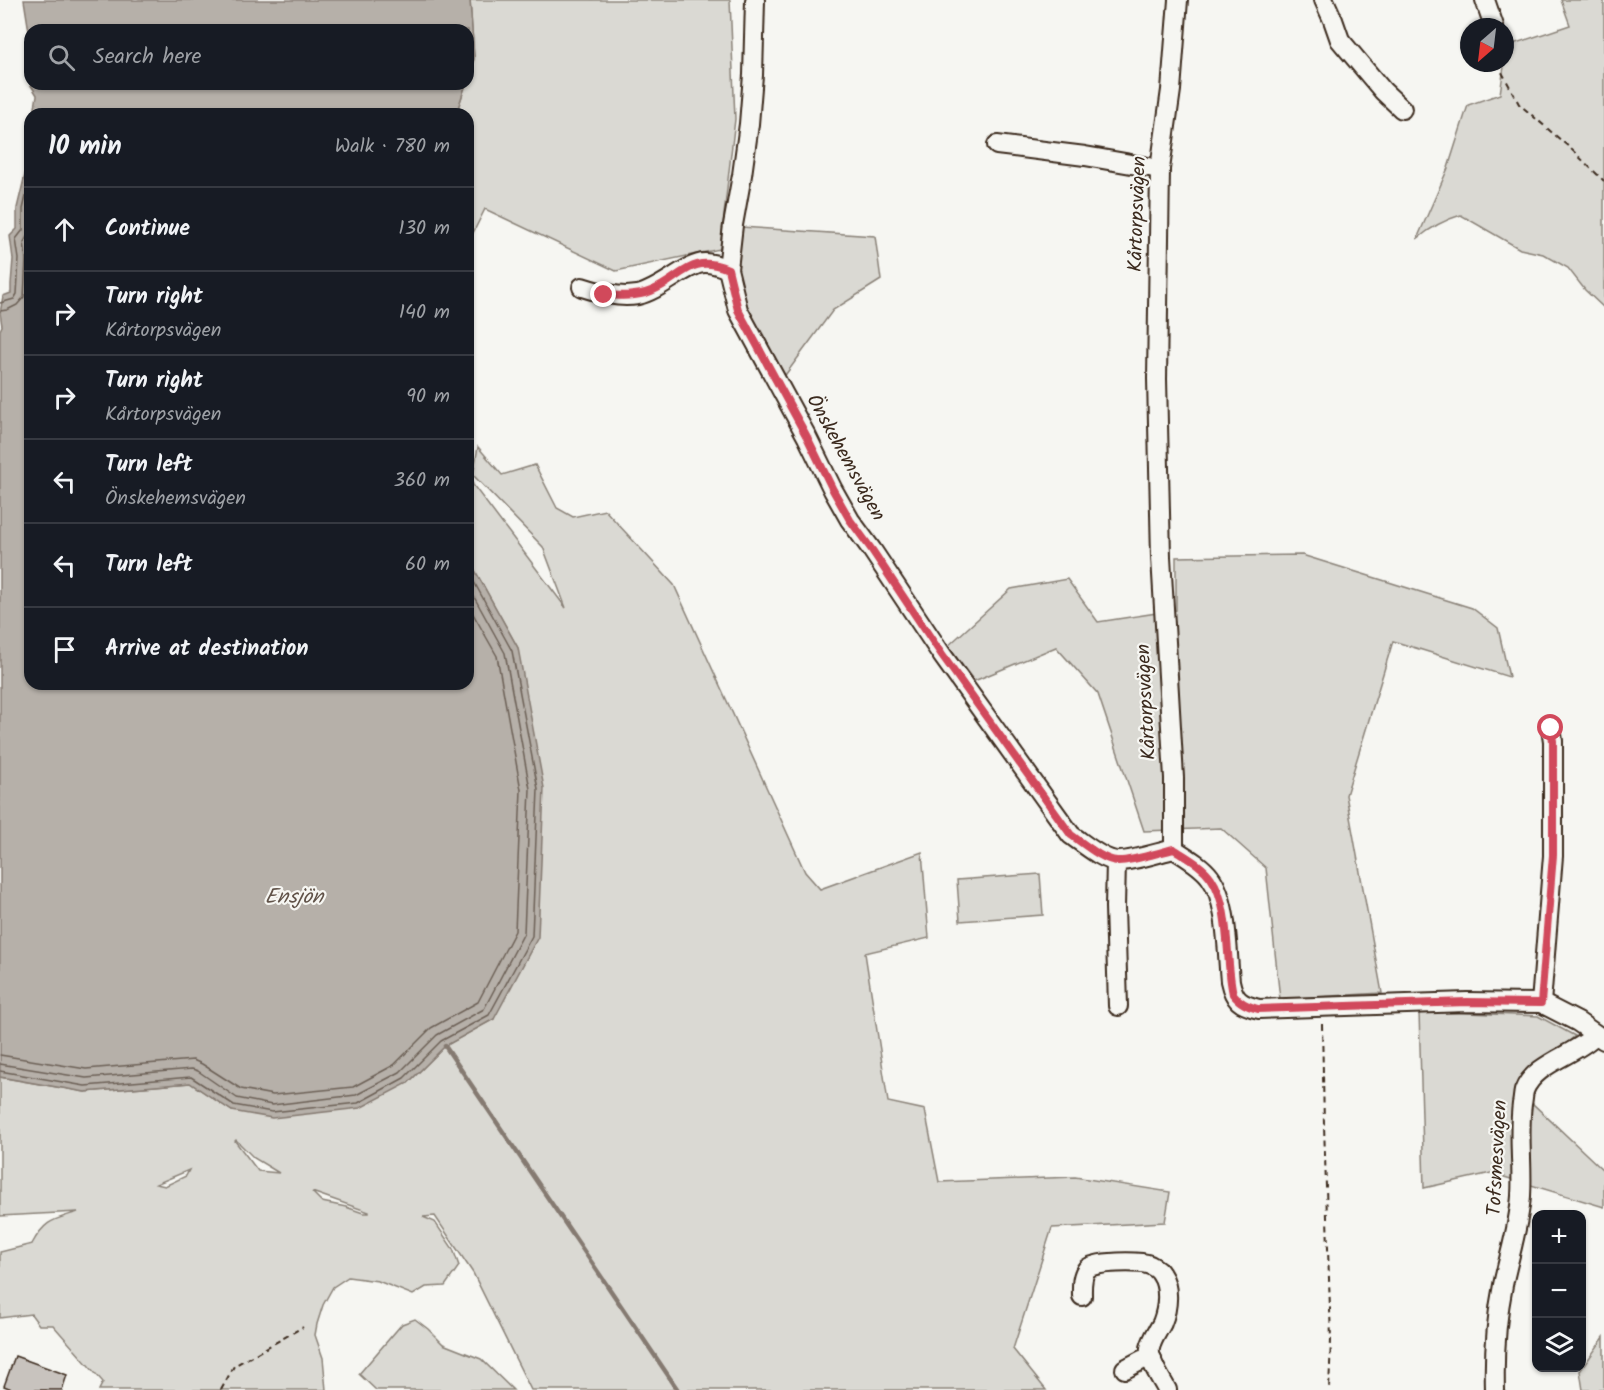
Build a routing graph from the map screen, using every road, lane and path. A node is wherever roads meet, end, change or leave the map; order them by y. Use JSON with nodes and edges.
{"nodes":[{"id":1,"x":755,"y":0,"type":"edge"},
{"id":2,"x":1178,"y":0,"type":"edge"},
{"id":3,"x":1324,"y":0,"type":"edge"},
{"id":4,"x":1485,"y":0,"type":"edge"},
{"id":5,"x":1491,"y":18,"type":"edge"},
{"id":6,"x":1502,"y":72,"type":"edge"},
{"id":7,"x":1402,"y":109,"type":"dead end"},
{"id":8,"x":997,"y":145,"type":"dead end"},
{"id":9,"x":1160,"y":169,"type":"junction"},
{"id":10,"x":1604,"y":181,"type":"edge"},
{"id":11,"x":728,"y":269,"type":"junction"},
{"id":12,"x":582,"y":287,"type":"dead end"},
{"id":13,"x":1551,"y":728,"type":"dead end"},
{"id":14,"x":1174,"y":849,"type":"junction"},
{"id":15,"x":1116,"y":861,"type":"junction"},
{"id":16,"x":1541,"y":1003,"type":"junction"},
{"id":17,"x":1118,"y":1006,"type":"dead end"},
{"id":18,"x":1322,"y":1008,"type":"junction"},
{"id":19,"x":1599,"y":1037,"type":"edge"},
{"id":20,"x":1082,"y":1296,"type":"dead end"},
{"id":21,"x":303,"y":1327,"type":"dead end"},
{"id":22,"x":1152,"y":1359,"type":"junction"},
{"id":23,"x":1125,"y":1369,"type":"dead end"},
{"id":24,"x":221,"y":1390,"type":"edge"},
{"id":25,"x":1167,"y":1390,"type":"edge"},
{"id":26,"x":1329,"y":1390,"type":"edge"},
{"id":27,"x":1495,"y":1390,"type":"edge"}],
"edges":[{"from":1,"to":11,"type":"street","name":"Önskehemsvägen"},
{"from":2,"to":9,"type":"street","name":"Kårtorpsvägen"},
{"from":3,"to":7,"type":"street"},
{"from":4,"to":5,"type":"street"},
{"from":6,"to":10,"type":"path"},
{"from":8,"to":9,"type":"street"},
{"from":9,"to":14,"type":"street","name":"Kårtorpsvägen"},
{"from":11,"to":12,"type":"street"},
{"from":11,"to":15,"type":"street","name":"Önskehemsvägen"},
{"from":13,"to":16,"type":"street"},
{"from":14,"to":15,"type":"street"},
{"from":14,"to":18,"type":"street"},
{"from":15,"to":17,"type":"street"},
{"from":16,"to":18,"type":"street"},
{"from":16,"to":19,"type":"street"},
{"from":18,"to":26,"type":"path"},
{"from":19,"to":27,"type":"street","name":"Tofsmesvägen"},
{"from":20,"to":22,"type":"street"},
{"from":21,"to":24,"type":"path"},
{"from":22,"to":23,"type":"street"},
{"from":22,"to":25,"type":"street"}]}
